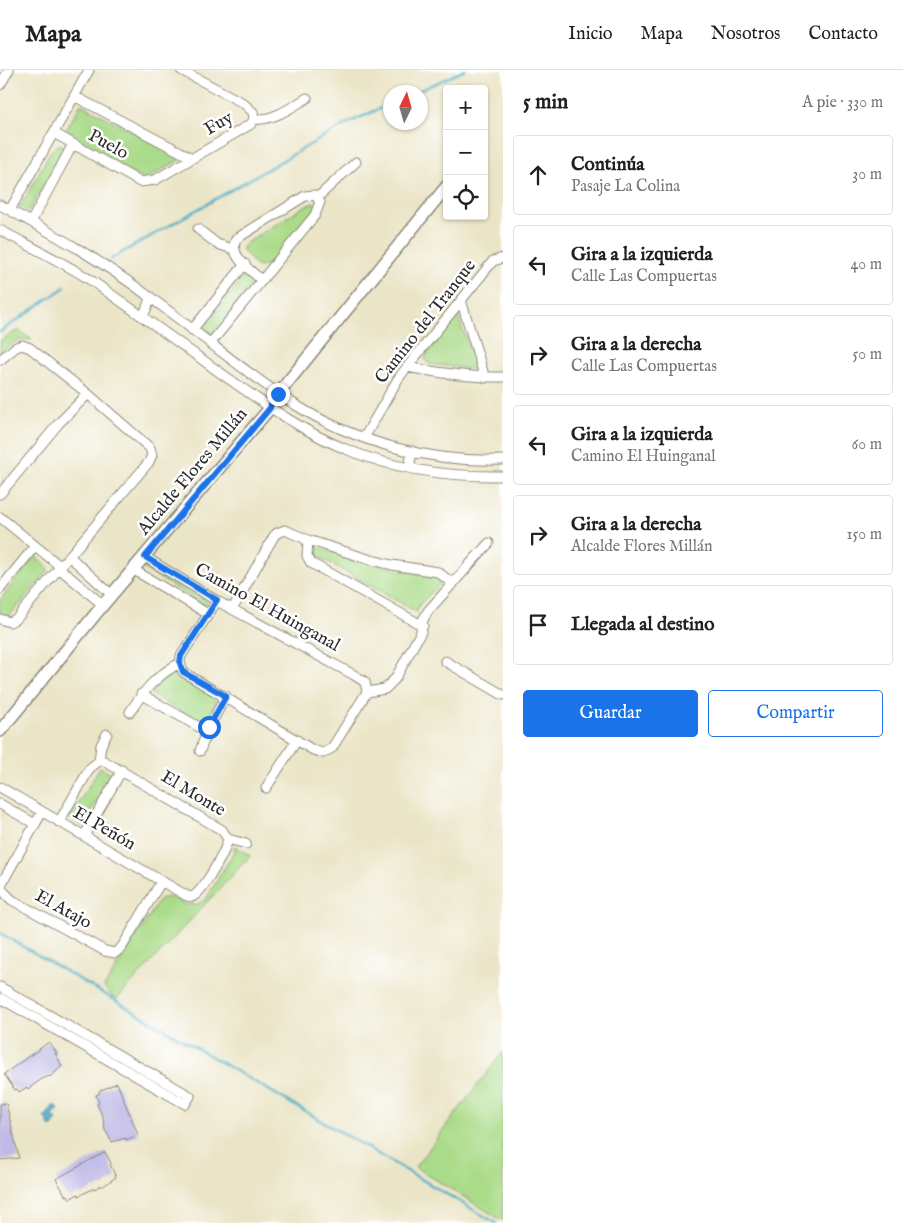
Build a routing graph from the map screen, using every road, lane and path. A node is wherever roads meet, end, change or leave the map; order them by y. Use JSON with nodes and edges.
{"nodes":[{"id":1,"x":8,"y":70,"type":"edge"},
{"id":2,"x":89,"y":70,"type":"edge"},
{"id":3,"x":181,"y":70,"type":"edge"},
{"id":4,"x":0,"y":84,"type":"edge"},
{"id":5,"x":74,"y":96,"type":"junction"},
{"id":6,"x":307,"y":98,"type":"dead end"},
{"id":7,"x":254,"y":119,"type":"junction"},
{"id":8,"x":54,"y":134,"type":"junction"},
{"id":9,"x":73,"y":144,"type":"junction"},
{"id":10,"x":192,"y":158,"type":"junction"},
{"id":11,"x":356,"y":162,"type":"dead end"},
{"id":12,"x":147,"y":182,"type":"joint"},
{"id":13,"x":443,"y":191,"type":"edge"},
{"id":14,"x":318,"y":197,"type":"junction"},
{"id":15,"x":0,"y":205,"type":"edge"},
{"id":16,"x":10,"y":210,"type":"junction"},
{"id":17,"x":31,"y":222,"type":"junction"},
{"id":18,"x":198,"y":229,"type":"dead end"},
{"id":19,"x":0,"y":230,"type":"edge"},
{"id":20,"x":233,"y":249,"type":"junction"},
{"id":21,"x":503,"y":258,"type":"edge"},
{"id":22,"x":245,"y":264,"type":"junction"},
{"id":23,"x":262,"y":280,"type":"junction"},
{"id":24,"x":151,"y":297,"type":"junction"},
{"id":25,"x":461,"y":300,"type":"junction"},
{"id":26,"x":143,"y":317,"type":"junction"},
{"id":27,"x":192,"y":330,"type":"junction"},
{"id":28,"x":210,"y":344,"type":"junction"},
{"id":29,"x":0,"y":360,"type":"edge"},
{"id":30,"x":407,"y":367,"type":"junction"},
{"id":31,"x":503,"y":377,"type":"edge"},
{"id":32,"x":485,"y":378,"type":"junction"},
{"id":33,"x":88,"y":394,"type":"junction"},
{"id":34,"x":278,"y":394,"type":"junction"},
{"id":35,"x":270,"y":408,"type":"junction"},
{"id":36,"x":364,"y":438,"type":"junction"},
{"id":37,"x":412,"y":451,"type":"junction"},
{"id":38,"x":503,"y":460,"type":"edge"},
{"id":39,"x":412,"y":469,"type":"junction"},
{"id":40,"x":503,"y":476,"type":"edge"},
{"id":41,"x":0,"y":494,"type":"edge"},
{"id":42,"x":0,"y":518,"type":"edge"},
{"id":43,"x":308,"y":540,"type":"junction"},
{"id":44,"x":489,"y":543,"type":"dead end"},
{"id":45,"x":36,"y":546,"type":"junction"},
{"id":46,"x":69,"y":556,"type":"junction"},
{"id":47,"x":145,"y":557,"type":"junction"},
{"id":48,"x":60,"y":568,"type":"junction"},
{"id":49,"x":134,"y":570,"type":"junction"},
{"id":50,"x":453,"y":584,"type":"junction"},
{"id":51,"x":0,"y":589,"type":"edge"},
{"id":52,"x":112,"y":595,"type":"junction"},
{"id":53,"x":217,"y":600,"type":"junction"},
{"id":54,"x":104,"y":605,"type":"junction"},
{"id":55,"x":233,"y":608,"type":"junction"},
{"id":56,"x":208,"y":614,"type":"junction"},
{"id":57,"x":0,"y":619,"type":"edge"},
{"id":58,"x":423,"y":626,"type":"junction"},
{"id":59,"x":445,"y":661,"type":"dead end"},
{"id":60,"x":180,"y":663,"type":"junction"},
{"id":61,"x":367,"y":692,"type":"junction"},
{"id":62,"x":141,"y":694,"type":"junction"},
{"id":63,"x":503,"y":695,"type":"edge"},
{"id":64,"x":226,"y":696,"type":"junction"},
{"id":65,"x":130,"y":712,"type":"dead end"},
{"id":66,"x":205,"y":728,"type":"junction"},
{"id":67,"x":0,"y":732,"type":"edge"},
{"id":68,"x":107,"y":734,"type":"dead end"},
{"id":69,"x":296,"y":740,"type":"junction"},
{"id":70,"x":200,"y":751,"type":"dead end"},
{"id":71,"x":98,"y":761,"type":"junction"},
{"id":72,"x":122,"y":770,"type":"junction"},
{"id":73,"x":0,"y":787,"type":"edge"},
{"id":74,"x":266,"y":788,"type":"dead end"},
{"id":75,"x":0,"y":804,"type":"edge"},
{"id":76,"x":42,"y":812,"type":"junction"},
{"id":77,"x":60,"y":822,"type":"junction"},
{"id":78,"x":35,"y":824,"type":"junction"},
{"id":79,"x":84,"y":836,"type":"junction"},
{"id":80,"x":228,"y":839,"type":"junction"},
{"id":81,"x":246,"y":844,"type":"dead end"},
{"id":82,"x":161,"y":882,"type":"junction"},
{"id":83,"x":0,"y":988,"type":"edge"},
{"id":84,"x":0,"y":998,"type":"edge"}],
"edges":[{"from":1,"to":4,"type":"street"},
{"from":2,"to":5,"type":"street"},
{"from":3,"to":7,"type":"street"},
{"from":5,"to":8,"type":"street"},
{"from":5,"to":10,"type":"street"},
{"from":6,"to":7,"type":"street","name":"Fuy"},
{"from":7,"to":10,"type":"street","name":"Fuy"},
{"from":8,"to":9,"type":"street","name":"Puelo"},
{"from":8,"to":16,"type":"street"},
{"from":9,"to":12,"type":"street","name":"Puelo"},
{"from":9,"to":17,"type":"street"},
{"from":10,"to":12,"type":"street","name":"Fuy"},
{"from":11,"to":14,"type":"street"},
{"from":13,"to":34,"type":"street","name":"Alcalde Flores Millán"},
{"from":14,"to":20,"type":"street"},
{"from":14,"to":23,"type":"street"},
{"from":15,"to":16,"type":"street"},
{"from":16,"to":17,"type":"street"},
{"from":17,"to":24,"type":"street"},
{"from":18,"to":20,"type":"street"},
{"from":19,"to":26,"type":"street"},
{"from":20,"to":22,"type":"street"},
{"from":21,"to":25,"type":"street","name":"Camino del Tranque"},
{"from":22,"to":23,"type":"street"},
{"from":22,"to":27,"type":"street"},
{"from":23,"to":28,"type":"street"},
{"from":24,"to":26,"type":"street"},
{"from":24,"to":27,"type":"street"},
{"from":25,"to":30,"type":"street","name":"Camino del Tranque"},
{"from":25,"to":32,"type":"street"},
{"from":26,"to":35,"type":"street"},
{"from":27,"to":28,"type":"street"},
{"from":28,"to":34,"type":"street"},
{"from":29,"to":33,"type":"street"},
{"from":30,"to":32,"type":"street"},
{"from":30,"to":36,"type":"street","name":"Camino del Tranque"},
{"from":31,"to":32,"type":"street"},
{"from":33,"to":41,"type":"street"},
{"from":33,"to":46,"type":"street"},
{"from":34,"to":35,"type":"street","name":"Alcalde Flores Millán"},
{"from":34,"to":36,"type":"street"},
{"from":35,"to":39,"type":"street"},
{"from":35,"to":47,"type":"street","name":"Alcalde Flores Millán"},
{"from":36,"to":37,"type":"street"},
{"from":37,"to":38,"type":"street"},
{"from":37,"to":39,"type":"street"},
{"from":39,"to":40,"type":"street"},
{"from":42,"to":45,"type":"street"},
{"from":43,"to":50,"type":"street"},
{"from":43,"to":55,"type":"street"},
{"from":43,"to":58,"type":"street"},
{"from":44,"to":50,"type":"street"},
{"from":45,"to":48,"type":"street"},
{"from":45,"to":51,"type":"street"},
{"from":46,"to":48,"type":"street"},
{"from":46,"to":52,"type":"street"},
{"from":47,"to":49,"type":"street","name":"Alcalde Flores Millán"},
{"from":47,"to":53,"type":"street","name":"Camino El Huinganal"},
{"from":48,"to":54,"type":"street"},
{"from":48,"to":57,"type":"street"},
{"from":49,"to":52,"type":"street","name":"Alcalde Flores Millán"},
{"from":49,"to":56,"type":"street","name":"Camino El Huinganal"},
{"from":50,"to":58,"type":"street"},
{"from":52,"to":54,"type":"street","name":"Alcalde Flores Millán"},
{"from":53,"to":55,"type":"street","name":"Camino El Huinganal"},
{"from":53,"to":56,"type":"street"},
{"from":54,"to":67,"type":"street","name":"Alcalde Flores Millán"},
{"from":55,"to":61,"type":"street","name":"Camino El Huinganal"},
{"from":56,"to":60,"type":"street"},
{"from":58,"to":61,"type":"street"},
{"from":59,"to":63,"type":"street"},
{"from":60,"to":62,"type":"street"},
{"from":60,"to":64,"type":"street"},
{"from":61,"to":69,"type":"street"},
{"from":62,"to":65,"type":"street"},
{"from":62,"to":66,"type":"street"},
{"from":64,"to":66,"type":"street"},
{"from":64,"to":69,"type":"street"},
{"from":66,"to":70,"type":"street"},
{"from":68,"to":71,"type":"street"},
{"from":69,"to":74,"type":"street"},
{"from":71,"to":72,"type":"street","name":"El Monte"},
{"from":71,"to":77,"type":"street"},
{"from":72,"to":79,"type":"street"},
{"from":72,"to":80,"type":"street","name":"El Monte"},
{"from":73,"to":76,"type":"street","name":"El Peñón"},
{"from":75,"to":78,"type":"street"},
{"from":76,"to":77,"type":"street","name":"El Peñón"},
{"from":76,"to":78,"type":"street","name":"El Atajo"},
{"from":77,"to":79,"type":"street","name":"El Peñón"},
{"from":78,"to":82,"type":"street","name":"El Atajo"},
{"from":79,"to":82,"type":"street","name":"El Peñón"},
{"from":80,"to":81,"type":"street","name":"El Monte"},
{"from":80,"to":82,"type":"street","name":"El Peñón"},
{"from":83,"to":84,"type":"street"}]}
